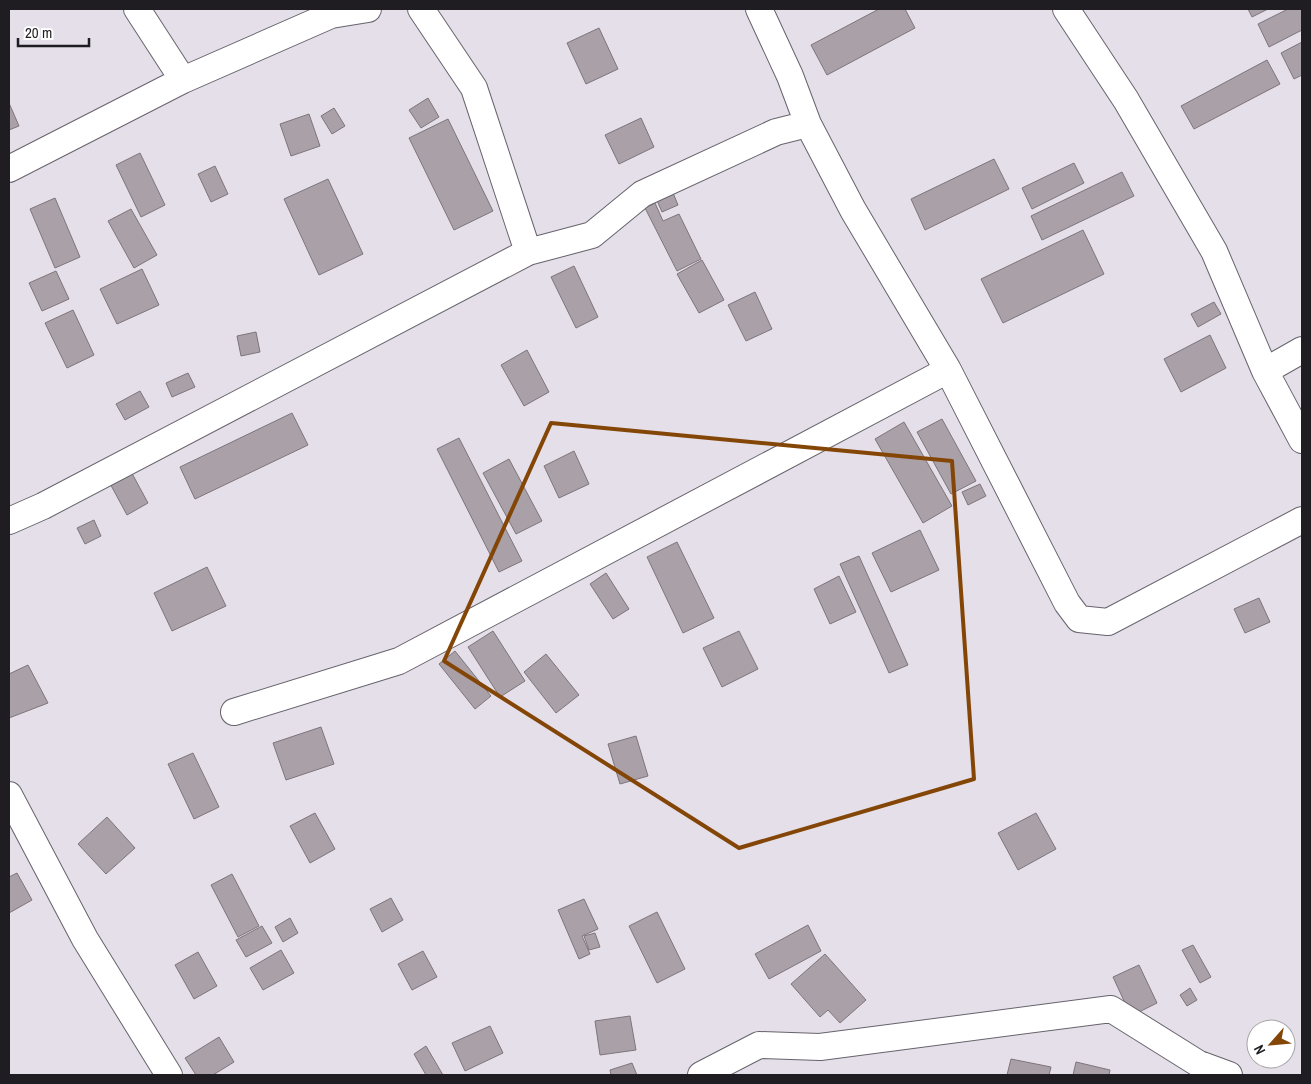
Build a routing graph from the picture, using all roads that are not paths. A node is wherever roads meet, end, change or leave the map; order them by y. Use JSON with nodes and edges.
{"nodes":[{"id":1,"x":137,"y":9,"type":"edge"},
{"id":2,"x":368,"y":9,"type":"edge"},
{"id":3,"x":421,"y":9,"type":"edge"},
{"id":4,"x":759,"y":9,"type":"edge"},
{"id":5,"x":1066,"y":9,"type":"edge"},
{"id":6,"x":184,"y":80,"type":"junction"},
{"id":7,"x":808,"y":124,"type":"junction"},
{"id":8,"x":9,"y":169,"type":"edge"},
{"id":9,"x":528,"y":252,"type":"junction"},
{"id":10,"x":1302,"y":350,"type":"edge"},
{"id":11,"x":948,"y":370,"type":"junction"},
{"id":12,"x":1265,"y":371,"type":"junction"},
{"id":13,"x":1302,"y":440,"type":"edge"},
{"id":14,"x":1302,"y":520,"type":"edge"},
{"id":15,"x":9,"y":521,"type":"edge"},
{"id":16,"x":234,"y":712,"type":"dead end"},
{"id":17,"x":9,"y":795,"type":"edge"},
{"id":18,"x":169,"y":1075,"type":"edge"},
{"id":19,"x":701,"y":1075,"type":"edge"},
{"id":20,"x":1229,"y":1075,"type":"edge"}],
"edges":[{"from":1,"to":6,"type":"street"},
{"from":2,"to":6,"type":"street"},
{"from":3,"to":9,"type":"street"},
{"from":4,"to":7,"type":"street"},
{"from":5,"to":12,"type":"street"},
{"from":6,"to":8,"type":"street"},
{"from":7,"to":9,"type":"street"},
{"from":7,"to":11,"type":"street"},
{"from":9,"to":15,"type":"street"},
{"from":10,"to":12,"type":"street"},
{"from":11,"to":14,"type":"street"},
{"from":11,"to":16,"type":"street"},
{"from":12,"to":13,"type":"street"},
{"from":17,"to":18,"type":"street"},
{"from":19,"to":20,"type":"street"}]}
